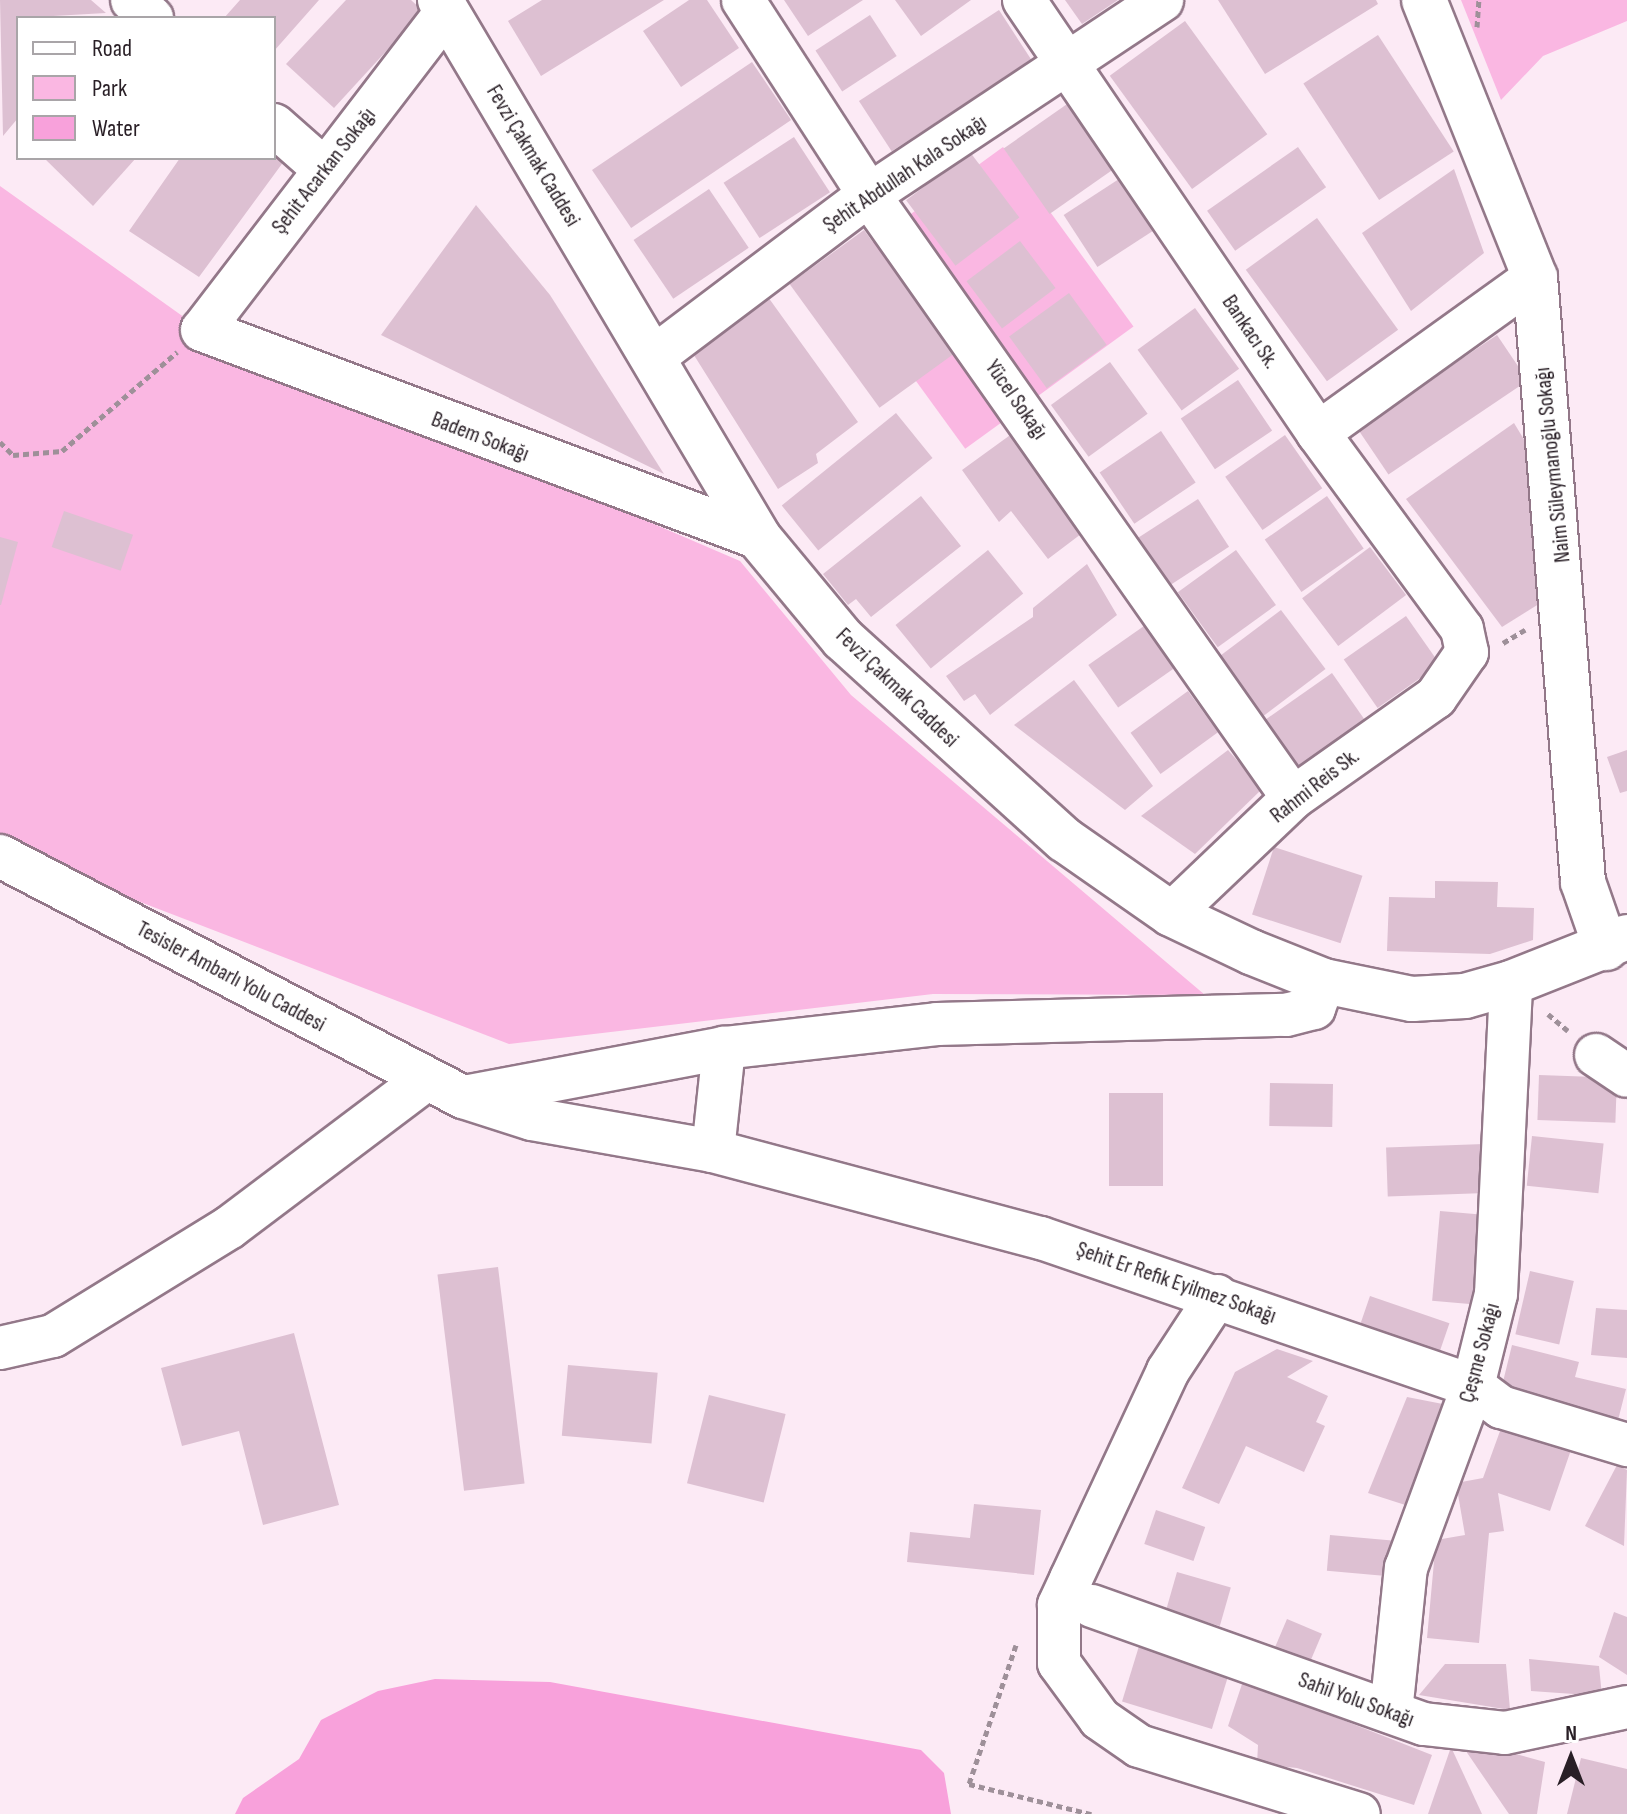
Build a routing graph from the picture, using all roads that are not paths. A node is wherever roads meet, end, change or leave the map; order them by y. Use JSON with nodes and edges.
{"nodes":[{"id":1,"x":132,"y":0,"type":"edge"},
{"id":2,"x":743,"y":0,"type":"edge"},
{"id":3,"x":1024,"y":0,"type":"edge"},
{"id":4,"x":1162,"y":0,"type":"edge"},
{"id":5,"x":1424,"y":0,"type":"edge"},
{"id":6,"x":443,"y":6,"type":"edge"},
{"id":7,"x":150,"y":16,"type":"edge"},
{"id":8,"x":1068,"y":64,"type":"junction"},
{"id":9,"x":276,"y":127,"type":"edge"},
{"id":10,"x":325,"y":170,"type":"junction"},
{"id":11,"x":869,"y":195,"type":"junction"},
{"id":12,"x":1535,"y":277,"type":"junction"},
{"id":13,"x":202,"y":330,"type":"joint"},
{"id":14,"x":655,"y":356,"type":"junction"},
{"id":15,"x":1318,"y":433,"type":"junction"},
{"id":16,"x":759,"y":538,"type":"junction"},
{"id":17,"x":1464,"y":665,"type":"joint"},
{"id":18,"x":1293,"y":798,"type":"junction"},
{"id":19,"x":0,"y":856,"type":"edge"},
{"id":20,"x":1171,"y":914,"type":"junction"},
{"id":21,"x":1620,"y":940,"type":"edge"},
{"id":22,"x":1324,"y":981,"type":"junction"},
{"id":23,"x":1511,"y":983,"type":"junction"},
{"id":24,"x":724,"y":1048,"type":"junction"},
{"id":25,"x":424,"y":1081,"type":"junction"},
{"id":26,"x":463,"y":1097,"type":"junction"},
{"id":27,"x":713,"y":1151,"type":"junction"},
{"id":28,"x":1217,"y":1296,"type":"junction"},
{"id":29,"x":0,"y":1348,"type":"edge"},
{"id":30,"x":1473,"y":1386,"type":"junction"},
{"id":31,"x":1627,"y":1445,"type":"edge"},
{"id":32,"x":1082,"y":1592,"type":"junction"},
{"id":33,"x":1627,"y":1707,"type":"edge"},
{"id":34,"x":1391,"y":1712,"type":"junction"},
{"id":35,"x":1359,"y":1814,"type":"edge"}],
"edges":[{"from":1,"to":7,"type":"street"},
{"from":2,"to":11,"type":"street","name":"Yücel Sokağı"},
{"from":3,"to":8,"type":"street","name":"Bankacı Sk."},
{"from":4,"to":8,"type":"street","name":"Şehit Abdullah Kala Sokağı"},
{"from":5,"to":12,"type":"main road","name":"Naim Süleymanoğlu Sokağı"},
{"from":6,"to":10,"type":"street","name":"Şehit Acarkan Sokağı"},
{"from":6,"to":14,"type":"main road","name":"Fevzi Çakmak Caddesi"},
{"from":8,"to":11,"type":"street","name":"Şehit Abdullah Kala Sokağı"},
{"from":8,"to":15,"type":"street","name":"Bankacı Sk."},
{"from":9,"to":10,"type":"street"},
{"from":10,"to":13,"type":"street","name":"Şehit Acarkan Sokağı"},
{"from":11,"to":14,"type":"street","name":"Şehit Abdullah Kala Sokağı"},
{"from":11,"to":18,"type":"street","name":"Yücel Sokağı"},
{"from":12,"to":15,"type":"street"},
{"from":12,"to":21,"type":"main road","name":"Naim Süleymanoğlu Sokağı"},
{"from":13,"to":16,"type":"street","name":"Badem Sokağı"},
{"from":14,"to":16,"type":"main road","name":"Fevzi Çakmak Caddesi"},
{"from":15,"to":17,"type":"street","name":"Bankacı Sk."},
{"from":16,"to":20,"type":"main road","name":"Fevzi Çakmak Caddesi"},
{"from":17,"to":18,"type":"street","name":"Rahmi Reis Sk."},
{"from":18,"to":20,"type":"street","name":"Rahmi Reis Sk."},
{"from":19,"to":25,"type":"street","name":"Tesisler Ambarlı Yolu Caddesi"},
{"from":20,"to":22,"type":"main road","name":"Fevzi Çakmak Caddesi"},
{"from":21,"to":23,"type":"main road","name":"Fevzi Çakmak Caddesi"},
{"from":22,"to":23,"type":"main road","name":"Fevzi Çakmak Caddesi"},
{"from":22,"to":24,"type":"street"},
{"from":23,"to":30,"type":"street","name":"Çeşme Sokağı"},
{"from":24,"to":26,"type":"street"},
{"from":24,"to":27,"type":"street"},
{"from":25,"to":26,"type":"street","name":"Tesisler Ambarlı Yolu Caddesi"},
{"from":25,"to":29,"type":"street"},
{"from":26,"to":27,"type":"street","name":"Şehit Er Refik Eyilmez Sokağı"},
{"from":27,"to":28,"type":"street","name":"Şehit Er Refik Eyilmez Sokağı"},
{"from":28,"to":30,"type":"street","name":"Şehit Er Refik Eyilmez Sokağı"},
{"from":28,"to":32,"type":"street"},
{"from":30,"to":31,"type":"street","name":"Şehit Er Refik Eyilmez Sokağı"},
{"from":30,"to":34,"type":"street","name":"Çeşme Sokağı"},
{"from":32,"to":34,"type":"street","name":"Sahil Yolu Sokağı"},
{"from":32,"to":35,"type":"street"},
{"from":33,"to":34,"type":"street","name":"Sahil Yolu Sokağı"}]}
